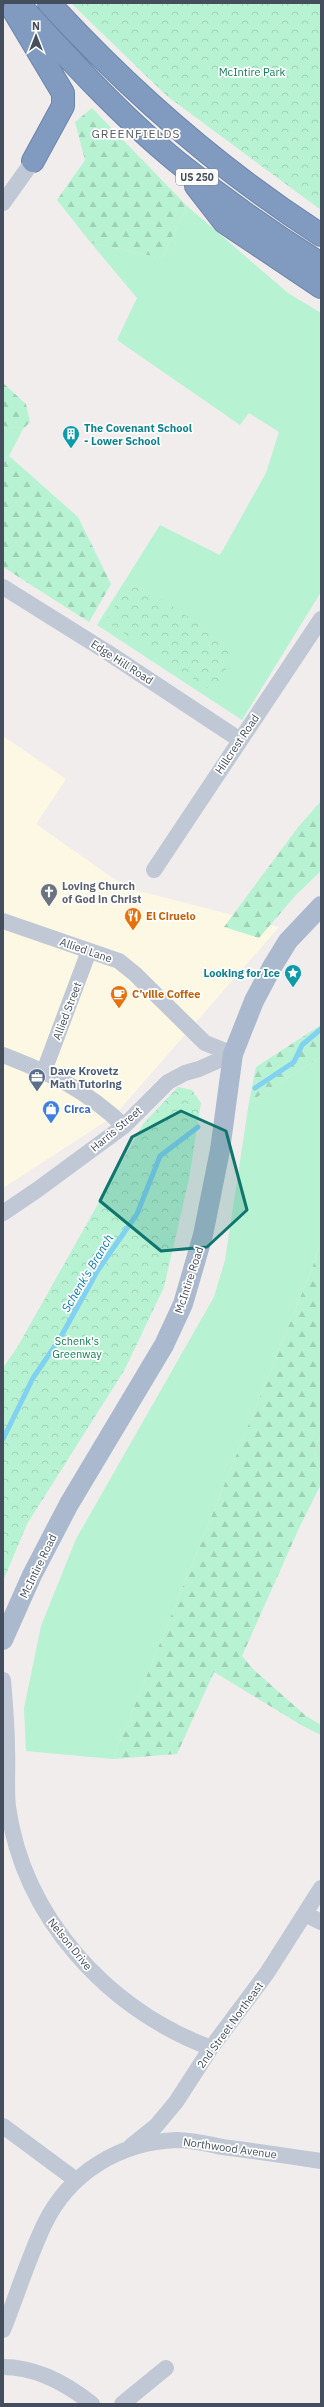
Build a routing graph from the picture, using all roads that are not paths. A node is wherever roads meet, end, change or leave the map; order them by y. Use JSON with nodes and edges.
{"nodes":[{"id":1,"x":10,"y":3,"type":"edge"},
{"id":2,"x":18,"y":3,"type":"edge"},
{"id":3,"x":49,"y":3,"type":"edge"},
{"id":4,"x":33,"y":161,"type":"joint"},
{"id":5,"x":3,"y":203,"type":"edge"},
{"id":6,"x":321,"y":235,"type":"edge"},
{"id":7,"x":318,"y":280,"type":"edge"},
{"id":8,"x":3,"y":587,"type":"edge"},
{"id":9,"x":321,"y":618,"type":"edge"},
{"id":10,"x":240,"y":740,"type":"junction"},
{"id":11,"x":154,"y":870,"type":"dead end"},
{"id":12,"x":321,"y":906,"type":"edge"},
{"id":13,"x":3,"y":921,"type":"edge"},
{"id":14,"x":89,"y":951,"type":"junction"},
{"id":15,"x":233,"y":1054,"type":"junction"},
{"id":16,"x":3,"y":1055,"type":"edge"},
{"id":17,"x":44,"y":1071,"type":"junction"},
{"id":18,"x":124,"y":1126,"type":"junction"},
{"id":19,"x":3,"y":1213,"type":"edge"},
{"id":20,"x":3,"y":1640,"type":"edge"},
{"id":21,"x":3,"y":1680,"type":"edge"},
{"id":22,"x":6,"y":1806,"type":"edge"},
{"id":23,"x":321,"y":1888,"type":"edge"},
{"id":24,"x":305,"y":1914,"type":"junction"},
{"id":25,"x":321,"y":1922,"type":"edge"},
{"id":26,"x":212,"y":2048,"type":"junction"},
{"id":27,"x":3,"y":2126,"type":"edge"},
{"id":28,"x":125,"y":2150,"type":"junction"},
{"id":29,"x":321,"y":2161,"type":"edge"},
{"id":30,"x":76,"y":2180,"type":"junction"},
{"id":31,"x":3,"y":2330,"type":"edge"},
{"id":32,"x":3,"y":2367,"type":"edge"},
{"id":33,"x":166,"y":2368,"type":"dead end"},
{"id":34,"x":92,"y":2404,"type":"edge"},
{"id":35,"x":122,"y":2404,"type":"edge"}],
"edges":[{"from":1,"to":4,"type":"highway"},
{"from":2,"to":7,"type":"highway","number":"US 250"},
{"from":3,"to":6,"type":"highway","number":"US 250"},
{"from":4,"to":5,"type":"street"},
{"from":8,"to":10,"type":"street","name":"Edge Hill Road"},
{"from":9,"to":10,"type":"street","name":"Hillcrest Road"},
{"from":10,"to":11,"type":"street","name":"Hillcrest Road"},
{"from":12,"to":15,"type":"main road","name":"McIntire Road"},
{"from":13,"to":14,"type":"street","name":"Allied Lane"},
{"from":14,"to":15,"type":"street","name":"Allied Lane"},
{"from":14,"to":17,"type":"street","name":"Allied Street"},
{"from":15,"to":18,"type":"street","name":"Harris Street"},
{"from":15,"to":20,"type":"main road","name":"McIntire Road"},
{"from":16,"to":17,"type":"street"},
{"from":17,"to":18,"type":"street"},
{"from":18,"to":19,"type":"street","name":"Harris Street"},
{"from":21,"to":22,"type":"street","name":"Nelson Drive"},
{"from":22,"to":26,"type":"street","name":"Nelson Drive"},
{"from":23,"to":24,"type":"street","name":"2nd Street Northeast"},
{"from":24,"to":25,"type":"street"},
{"from":24,"to":26,"type":"street","name":"2nd Street Northeast"},
{"from":26,"to":28,"type":"street","name":"2nd Street Northeast"},
{"from":27,"to":30,"type":"street"},
{"from":28,"to":29,"type":"street","name":"Northwood Avenue"},
{"from":28,"to":30,"type":"street","name":"Northwood Avenue"},
{"from":30,"to":31,"type":"street","name":"Northwood Avenue"},
{"from":32,"to":34,"type":"street"},
{"from":33,"to":35,"type":"street"}]}
